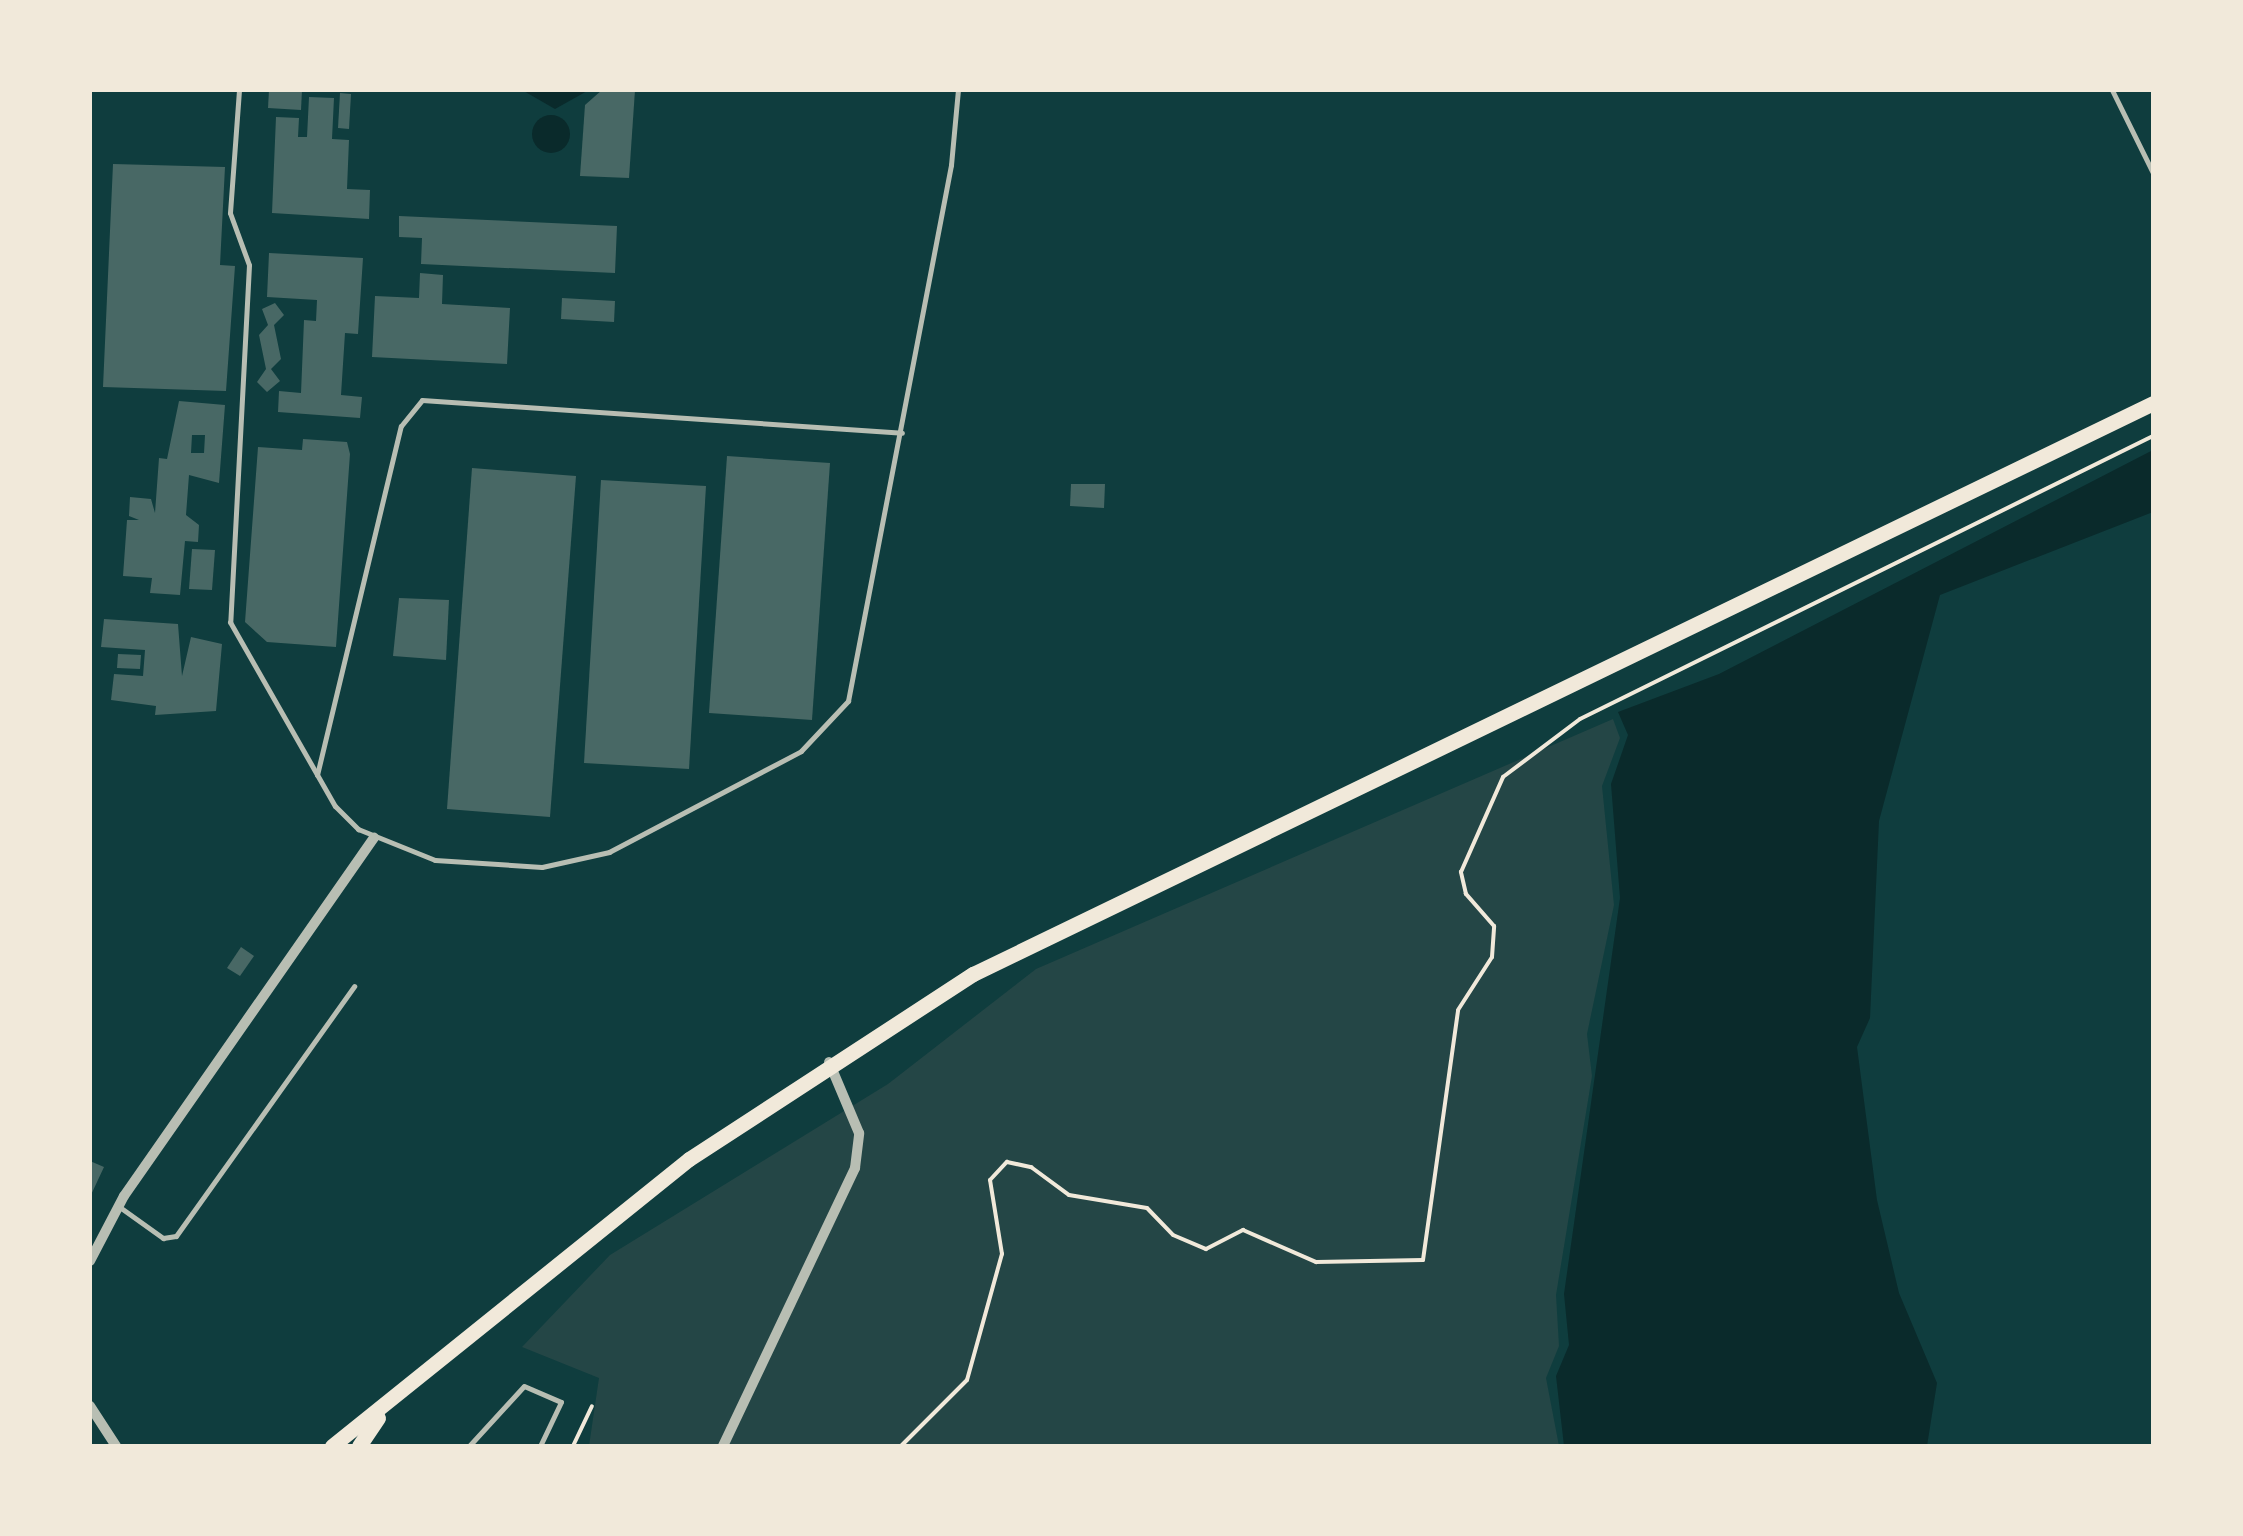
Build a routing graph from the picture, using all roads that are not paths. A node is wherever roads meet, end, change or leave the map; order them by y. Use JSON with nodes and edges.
{"nodes":[{"id":1,"x":239,"y":90,"type":"edge"},
{"id":2,"x":958,"y":90,"type":"edge"},
{"id":3,"x":2112,"y":90,"type":"edge"},
{"id":4,"x":2153,"y":173,"type":"edge"},
{"id":5,"x":2153,"y":403,"type":"edge"},
{"id":6,"x":902,"y":432,"type":"junction"},
{"id":7,"x":317,"y":775,"type":"junction"},
{"id":8,"x":374,"y":838,"type":"junction"},
{"id":9,"x":354,"y":986,"type":"dead end"},
{"id":10,"x":829,"y":1061,"type":"junction"},
{"id":11,"x":118,"y":1206,"type":"junction"},
{"id":12,"x":90,"y":1262,"type":"edge"},
{"id":13,"x":90,"y":1406,"type":"edge"},
{"id":14,"x":384,"y":1411,"type":"junction"},
{"id":15,"x":112,"y":1442,"type":"edge"},
{"id":16,"x":98,"y":1446,"type":"edge"},
{"id":17,"x":332,"y":1446,"type":"edge"},
{"id":18,"x":359,"y":1446,"type":"edge"},
{"id":19,"x":469,"y":1446,"type":"edge"},
{"id":20,"x":540,"y":1446,"type":"edge"},
{"id":21,"x":723,"y":1446,"type":"edge"}],
"edges":[{"from":1,"to":7,"type":"lane"},
{"from":2,"to":6,"type":"lane"},
{"from":3,"to":4,"type":"lane"},
{"from":5,"to":10,"type":"main road"},
{"from":6,"to":7,"type":"lane"},
{"from":6,"to":8,"type":"lane"},
{"from":7,"to":8,"type":"lane"},
{"from":8,"to":11,"type":"street"},
{"from":9,"to":11,"type":"lane"},
{"from":10,"to":14,"type":"main road"},
{"from":10,"to":21,"type":"street"},
{"from":11,"to":12,"type":"street"},
{"from":13,"to":15,"type":"street"},
{"from":14,"to":17,"type":"main road"},
{"from":14,"to":18,"type":"main road"},
{"from":15,"to":16,"type":"street"},
{"from":19,"to":20,"type":"lane"}]}
